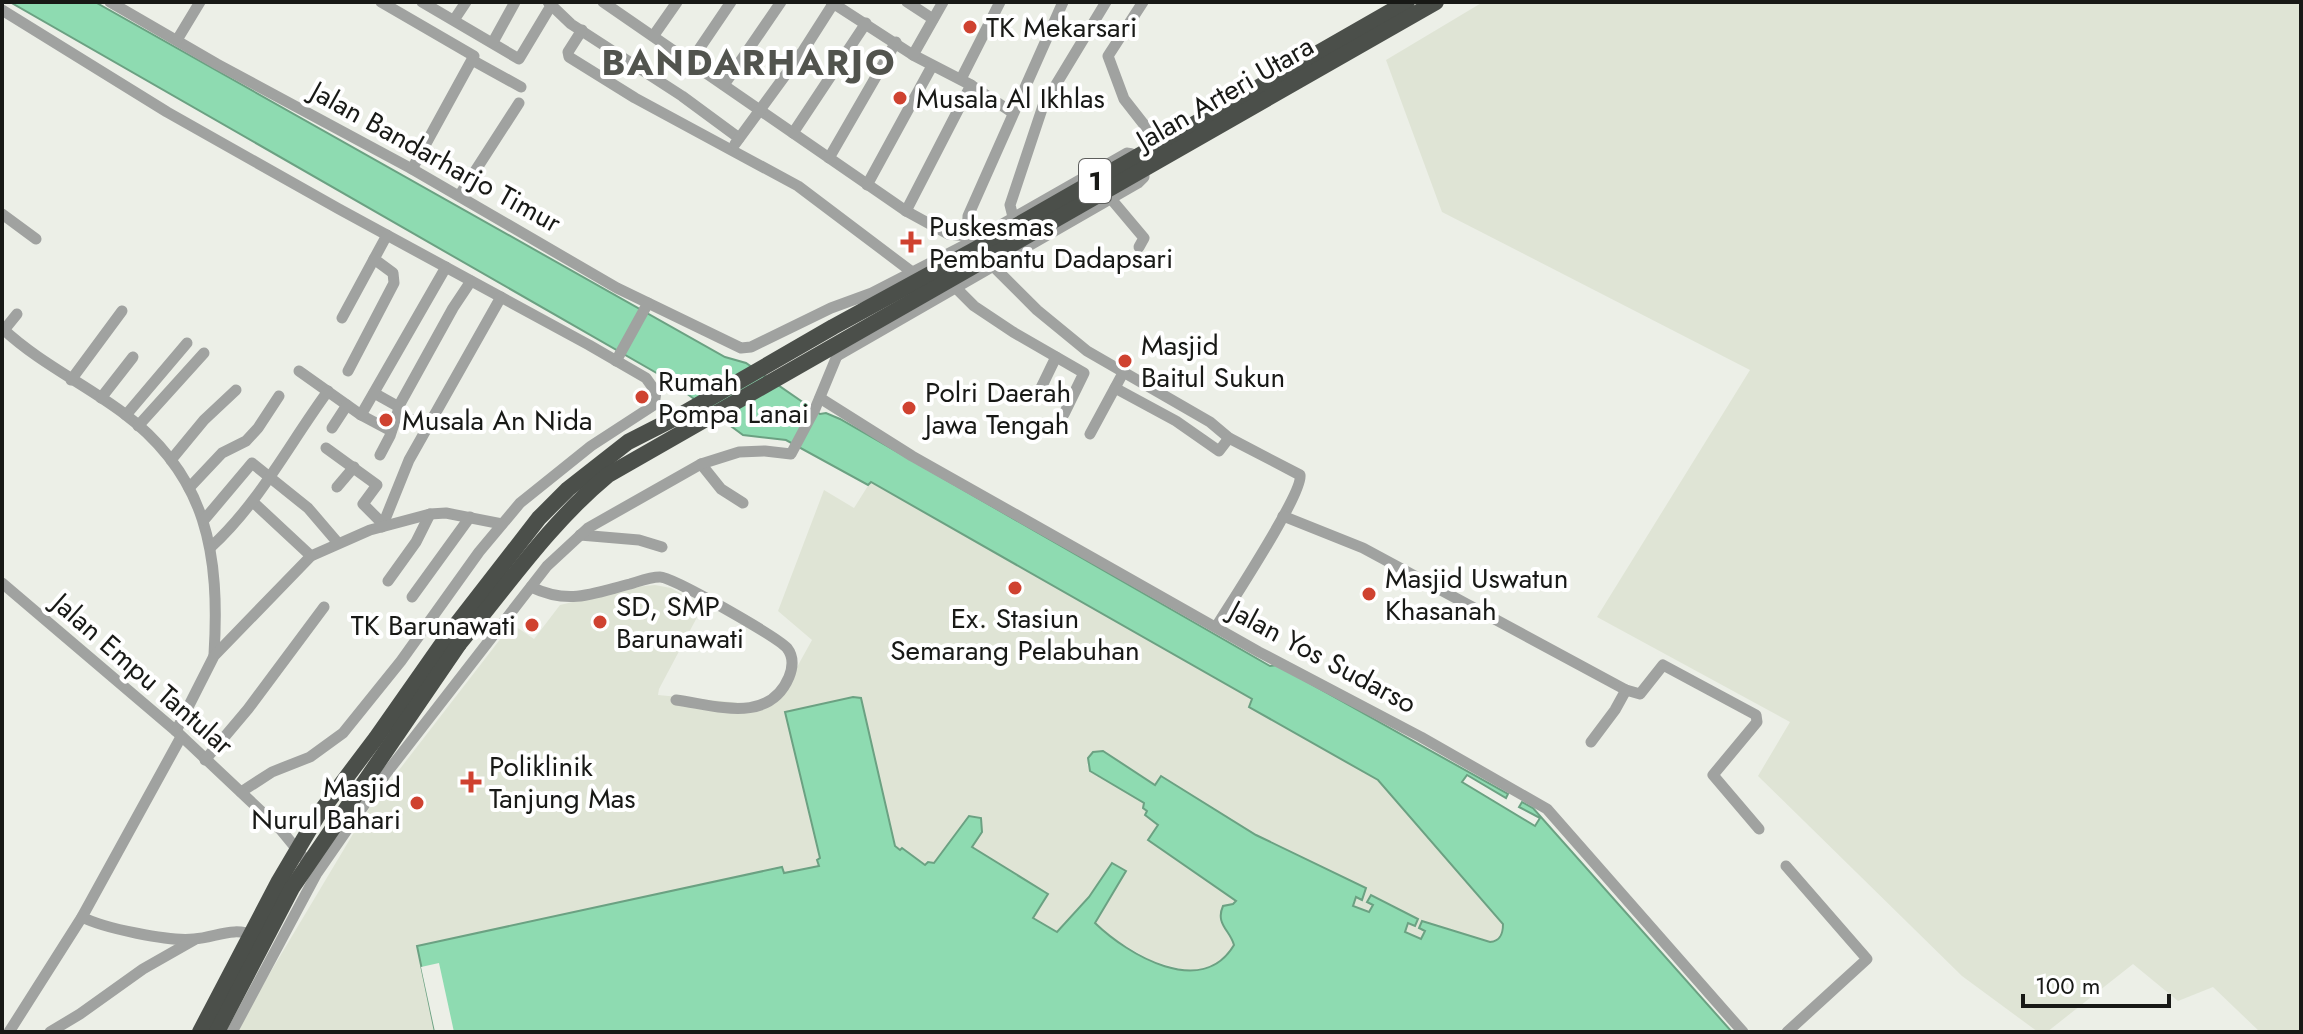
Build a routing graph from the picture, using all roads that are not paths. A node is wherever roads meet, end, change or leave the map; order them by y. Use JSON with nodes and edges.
{"nodes":[{"id":1,"x":110,"y":2,"type":"edge"},
{"id":2,"x":200,"y":2,"type":"edge"},
{"id":3,"x":381,"y":2,"type":"edge"},
{"id":4,"x":466,"y":2,"type":"edge"},
{"id":5,"x":515,"y":2,"type":"edge"},
{"id":6,"x":603,"y":2,"type":"edge"},
{"id":7,"x":677,"y":2,"type":"edge"},
{"id":8,"x":731,"y":2,"type":"edge"},
{"id":9,"x":781,"y":2,"type":"edge"},
{"id":10,"x":907,"y":2,"type":"edge"},
{"id":11,"x":943,"y":2,"type":"edge"},
{"id":12,"x":1000,"y":2,"type":"edge"},
{"id":13,"x":1063,"y":2,"type":"edge"},
{"id":14,"x":1106,"y":2,"type":"edge"},
{"id":15,"x":1143,"y":2,"type":"edge"},
{"id":16,"x":1407,"y":2,"type":"edge"},
{"id":17,"x":1436,"y":2,"type":"edge"},
{"id":18,"x":424,"y":3,"type":"edge"},
{"id":19,"x":550,"y":3,"type":"edge"},
{"id":20,"x":832,"y":3,"type":"edge"},
{"id":21,"x":2,"y":10,"type":"edge"},
{"id":22,"x":933,"y":19,"type":"junction"},
{"id":23,"x":454,"y":20,"type":"junction"},
{"id":24,"x":866,"y":23,"type":"junction"},
{"id":25,"x":582,"y":30,"type":"junction"},
{"id":26,"x":654,"y":35,"type":"junction"},
{"id":27,"x":177,"y":40,"type":"junction"},
{"id":28,"x":493,"y":42,"type":"junction"},
{"id":29,"x":896,"y":42,"type":"junction"},
{"id":30,"x":913,"y":55,"type":"junction"},
{"id":31,"x":472,"y":60,"type":"junction"},
{"id":32,"x":691,"y":61,"type":"junction"},
{"id":33,"x":932,"y":66,"type":"junction"},
{"id":34,"x":966,"y":82,"type":"junction"},
{"id":35,"x":724,"y":85,"type":"junction"},
{"id":36,"x":521,"y":87,"type":"dead end"},
{"id":37,"x":519,"y":103,"type":"dead end"},
{"id":38,"x":760,"y":110,"type":"junction"},
{"id":39,"x":1013,"y":113,"type":"junction"},
{"id":40,"x":793,"y":133,"type":"junction"},
{"id":41,"x":739,"y":138,"type":"junction"},
{"id":42,"x":1160,"y":145,"type":"junction"},
{"id":43,"x":731,"y":149,"type":"junction"},
{"id":44,"x":829,"y":158,"type":"junction"},
{"id":45,"x":1141,"y":164,"type":"junction"},
{"id":46,"x":412,"y":169,"type":"junction"},
{"id":47,"x":867,"y":185,"type":"junction"},
{"id":48,"x":459,"y":196,"type":"junction"},
{"id":49,"x":1112,"y":200,"type":"junction"},
{"id":50,"x":906,"y":211,"type":"junction"},
{"id":51,"x":2,"y":214,"type":"edge"},
{"id":52,"x":1013,"y":217,"type":"junction"},
{"id":53,"x":387,"y":235,"type":"junction"},
{"id":54,"x":36,"y":239,"type":"dead end"},
{"id":55,"x":1139,"y":247,"type":"dead end"},
{"id":56,"x":979,"y":250,"type":"junction"},
{"id":57,"x":374,"y":259,"type":"junction"},
{"id":58,"x":446,"y":267,"type":"junction"},
{"id":59,"x":912,"y":272,"type":"junction"},
{"id":60,"x":471,"y":281,"type":"junction"},
{"id":61,"x":957,"y":289,"type":"junction"},
{"id":62,"x":501,"y":297,"type":"junction"},
{"id":63,"x":647,"y":306,"type":"junction"},
{"id":64,"x":858,"y":306,"type":"junction"},
{"id":65,"x":122,"y":311,"type":"dead end"},
{"id":66,"x":17,"y":314,"type":"dead end"},
{"id":67,"x":342,"y":318,"type":"dead end"},
{"id":68,"x":3,"y":329,"type":"edge"},
{"id":69,"x":838,"y":341,"type":"junction"},
{"id":70,"x":187,"y":343,"type":"dead end"},
{"id":71,"x":204,"y":353,"type":"dead end"},
{"id":72,"x":133,"y":357,"type":"dead end"},
{"id":73,"x":618,"y":357,"type":"junction"},
{"id":74,"x":1056,"y":357,"type":"junction"},
{"id":75,"x":299,"y":371,"type":"dead end"},
{"id":76,"x":348,"y":371,"type":"dead end"},
{"id":77,"x":1123,"y":373,"type":"junction"},
{"id":78,"x":71,"y":380,"type":"junction"},
{"id":79,"x":1115,"y":388,"type":"junction"},
{"id":80,"x":236,"y":390,"type":"dead end"},
{"id":81,"x":328,"y":391,"type":"junction"},
{"id":82,"x":1039,"y":392,"type":"dead end"},
{"id":83,"x":374,"y":393,"type":"junction"},
{"id":84,"x":279,"y":396,"type":"dead end"},
{"id":85,"x":101,"y":398,"type":"junction"},
{"id":86,"x":817,"y":404,"type":"junction"},
{"id":87,"x":347,"y":405,"type":"junction"},
{"id":88,"x":399,"y":410,"type":"junction"},
{"id":89,"x":1064,"y":414,"type":"dead end"},
{"id":90,"x":126,"y":415,"type":"junction"},
{"id":91,"x":361,"y":415,"type":"junction"},
{"id":92,"x":138,"y":426,"type":"junction"},
{"id":93,"x":332,"y":428,"type":"dead end"},
{"id":94,"x":427,"y":428,"type":"junction"},
{"id":95,"x":391,"y":431,"type":"junction"},
{"id":96,"x":1090,"y":434,"type":"dead end"},
{"id":97,"x":1229,"y":438,"type":"junction"},
{"id":98,"x":326,"y":448,"type":"dead end"},
{"id":99,"x":380,"y":455,"type":"dead end"},
{"id":100,"x":171,"y":460,"type":"junction"},
{"id":101,"x":701,"y":464,"type":"junction"},
{"id":102,"x":354,"y":467,"type":"junction"},
{"id":103,"x":271,"y":479,"type":"junction"},
{"id":104,"x":337,"y":487,"type":"dead end"},
{"id":105,"x":189,"y":488,"type":"junction"},
{"id":106,"x":253,"y":502,"type":"junction"},
{"id":107,"x":743,"y":503,"type":"dead end"},
{"id":108,"x":430,"y":514,"type":"junction"},
{"id":109,"x":1283,"y":516,"type":"junction"},
{"id":110,"x":470,"y":517,"type":"junction"},
{"id":111,"x":204,"y":520,"type":"junction"},
{"id":112,"x":502,"y":524,"type":"junction"},
{"id":113,"x":382,"y":526,"type":"junction"},
{"id":114,"x":580,"y":535,"type":"junction"},
{"id":115,"x":338,"y":543,"type":"junction"},
{"id":116,"x":211,"y":547,"type":"junction"},
{"id":117,"x":662,"y":547,"type":"dead end"},
{"id":118,"x":311,"y":556,"type":"junction"},
{"id":119,"x":388,"y":581,"type":"dead end"},
{"id":120,"x":2,"y":583,"type":"edge"},
{"id":121,"x":531,"y":587,"type":"junction"},
{"id":122,"x":412,"y":597,"type":"dead end"},
{"id":123,"x":324,"y":607,"type":"dead end"},
{"id":124,"x":1216,"y":627,"type":"junction"},
{"id":125,"x":454,"y":639,"type":"junction"},
{"id":126,"x":214,"y":656,"type":"junction"},
{"id":127,"x":1626,"y":690,"type":"junction"},
{"id":128,"x":676,"y":700,"type":"dead end"},
{"id":129,"x":178,"y":734,"type":"junction"},
{"id":130,"x":1591,"y":742,"type":"dead end"},
{"id":131,"x":205,"y":760,"type":"junction"},
{"id":132,"x":241,"y":792,"type":"junction"},
{"id":133,"x":1759,"y":829,"type":"dead end"},
{"id":134,"x":1786,"y":866,"type":"dead end"},
{"id":135,"x":317,"y":873,"type":"junction"},
{"id":136,"x":82,"y":917,"type":"junction"},
{"id":137,"x":194,"y":939,"type":"junction"},
{"id":138,"x":279,"y":945,"type":"junction"},
{"id":139,"x":9,"y":1032,"type":"edge"},
{"id":140,"x":50,"y":1032,"type":"edge"},
{"id":141,"x":200,"y":1032,"type":"edge"},
{"id":142,"x":217,"y":1032,"type":"edge"},
{"id":143,"x":232,"y":1032,"type":"edge"},
{"id":144,"x":1743,"y":1032,"type":"edge"},
{"id":145,"x":1787,"y":1032,"type":"edge"}],
"edges":[{"from":1,"to":27,"type":"street","name":"Jalan Bandarharjo Timur"},
{"from":2,"to":27,"type":"street"},
{"from":3,"to":31,"type":"street"},
{"from":4,"to":23,"type":"street"},
{"from":5,"to":28,"type":"street"},
{"from":6,"to":26,"type":"street"},
{"from":7,"to":26,"type":"street"},
{"from":8,"to":32,"type":"street"},
{"from":9,"to":35,"type":"street"},
{"from":10,"to":22,"type":"street"},
{"from":11,"to":22,"type":"street"},
{"from":12,"to":34,"type":"street"},
{"from":13,"to":39,"type":"street"},
{"from":14,"to":52,"type":"street"},
{"from":15,"to":42,"type":"street"},
{"from":16,"to":42,"type":"highway","name":"Jalan Arteri Utara","number":"1"},
{"from":17,"to":45,"type":"highway","name":"Jalan Arteri Utara","number":"1"},
{"from":18,"to":23,"type":"street"},
{"from":19,"to":25,"type":"street"},
{"from":19,"to":28,"type":"street"},
{"from":20,"to":24,"type":"street"},
{"from":20,"to":38,"type":"street"},
{"from":21,"to":53,"type":"street"},
{"from":22,"to":30,"type":"street"},
{"from":23,"to":28,"type":"street"},
{"from":24,"to":29,"type":"street"},
{"from":24,"to":40,"type":"street"},
{"from":25,"to":41,"type":"street"},
{"from":25,"to":43,"type":"street"},
{"from":26,"to":32,"type":"street"},
{"from":27,"to":46,"type":"street","name":"Jalan Bandarharjo Timur"},
{"from":29,"to":30,"type":"street"},
{"from":29,"to":44,"type":"street"},
{"from":30,"to":33,"type":"street"},
{"from":31,"to":36,"type":"street"},
{"from":31,"to":46,"type":"street"},
{"from":32,"to":35,"type":"street"},
{"from":33,"to":34,"type":"street"},
{"from":33,"to":47,"type":"street"},
{"from":34,"to":39,"type":"street"},
{"from":34,"to":50,"type":"street"},
{"from":35,"to":38,"type":"street"},
{"from":37,"to":48,"type":"street"},
{"from":38,"to":40,"type":"street"},
{"from":38,"to":41,"type":"street"},
{"from":39,"to":56,"type":"street"},
{"from":40,"to":44,"type":"street"},
{"from":41,"to":43,"type":"street"},
{"from":42,"to":45,"type":"highway","name":"Jalan Arteri Utara","number":"1"},
{"from":43,"to":59,"type":"street"},
{"from":44,"to":47,"type":"street"},
{"from":45,"to":49,"type":"street"},
{"from":45,"to":52,"type":"street"},
{"from":45,"to":56,"type":"highway","name":"Jalan Arteri Utara","number":"1"},
{"from":46,"to":48,"type":"street","name":"Jalan Bandarharjo Timur"},
{"from":47,"to":50,"type":"street"},
{"from":48,"to":63,"type":"street","name":"Jalan Bandarharjo Timur"},
{"from":49,"to":55,"type":"street"},
{"from":49,"to":56,"type":"street"},
{"from":50,"to":56,"type":"street"},
{"from":51,"to":54,"type":"street"},
{"from":52,"to":56,"type":"street"},
{"from":53,"to":57,"type":"street"},
{"from":53,"to":58,"type":"street"},
{"from":56,"to":59,"type":"street"},
{"from":56,"to":61,"type":"street"},
{"from":56,"to":64,"type":"highway","name":"Jalan Arteri Utara","number":"1"},
{"from":56,"to":69,"type":"highway","name":"Jalan Arteri Utara","number":"1"},
{"from":56,"to":77,"type":"street"},
{"from":57,"to":67,"type":"street"},
{"from":57,"to":76,"type":"street"},
{"from":58,"to":60,"type":"street"},
{"from":58,"to":83,"type":"street"},
{"from":59,"to":64,"type":"street"},
{"from":60,"to":62,"type":"street"},
{"from":60,"to":88,"type":"street"},
{"from":61,"to":69,"type":"street"},
{"from":61,"to":74,"type":"street"},
{"from":62,"to":73,"type":"street"},
{"from":62,"to":94,"type":"street"},
{"from":63,"to":64,"type":"street","name":"Jalan Bandarharjo Timur"},
{"from":63,"to":73,"type":"street"},
{"from":64,"to":69,"type":"highway","name":"Jalan Arteri Utara","number":"1"},
{"from":65,"to":78,"type":"street"},
{"from":66,"to":68,"type":"street"},
{"from":68,"to":78,"type":"street"},
{"from":69,"to":86,"type":"street"},
{"from":69,"to":125,"type":"highway","name":"Jalan Arteri Utara","number":"1"},
{"from":70,"to":90,"type":"street"},
{"from":71,"to":92,"type":"street"},
{"from":72,"to":85,"type":"street"},
{"from":73,"to":112,"type":"street"},
{"from":74,"to":82,"type":"street"},
{"from":74,"to":89,"type":"street"},
{"from":75,"to":81,"type":"street"},
{"from":77,"to":79,"type":"street"},
{"from":77,"to":97,"type":"street"},
{"from":78,"to":85,"type":"street"},
{"from":79,"to":96,"type":"street"},
{"from":79,"to":97,"type":"street"},
{"from":80,"to":100,"type":"street"},
{"from":81,"to":87,"type":"street"},
{"from":81,"to":103,"type":"street"},
{"from":83,"to":88,"type":"street"},
{"from":83,"to":91,"type":"street"},
{"from":84,"to":105,"type":"street"},
{"from":85,"to":90,"type":"street"},
{"from":86,"to":101,"type":"street"},
{"from":86,"to":124,"type":"street","name":"Jalan Yos Sudarso"},
{"from":87,"to":91,"type":"street"},
{"from":87,"to":93,"type":"street"},
{"from":88,"to":94,"type":"street"},
{"from":88,"to":95,"type":"street"},
{"from":90,"to":92,"type":"street"},
{"from":91,"to":95,"type":"street"},
{"from":92,"to":100,"type":"street"},
{"from":94,"to":113,"type":"street"},
{"from":95,"to":99,"type":"street"},
{"from":97,"to":109,"type":"street"},
{"from":98,"to":102,"type":"street"},
{"from":100,"to":105,"type":"street"},
{"from":101,"to":107,"type":"street"},
{"from":101,"to":114,"type":"street"},
{"from":102,"to":104,"type":"street"},
{"from":102,"to":113,"type":"street"},
{"from":103,"to":106,"type":"street"},
{"from":103,"to":111,"type":"street"},
{"from":103,"to":115,"type":"street"},
{"from":105,"to":111,"type":"street"},
{"from":106,"to":116,"type":"street"},
{"from":106,"to":118,"type":"street"},
{"from":108,"to":110,"type":"street"},
{"from":108,"to":113,"type":"street"},
{"from":108,"to":119,"type":"street"},
{"from":109,"to":124,"type":"street"},
{"from":109,"to":127,"type":"street"},
{"from":110,"to":112,"type":"street"},
{"from":110,"to":122,"type":"street"},
{"from":111,"to":116,"type":"street"},
{"from":112,"to":132,"type":"street"},
{"from":113,"to":115,"type":"street"},
{"from":114,"to":117,"type":"street"},
{"from":114,"to":121,"type":"street"},
{"from":115,"to":118,"type":"street"},
{"from":116,"to":126,"type":"street"},
{"from":118,"to":126,"type":"street"},
{"from":120,"to":129,"type":"street","name":"Jalan Empu Tantular"},
{"from":121,"to":128,"type":"street"},
{"from":121,"to":135,"type":"street"},
{"from":123,"to":131,"type":"street"},
{"from":124,"to":144,"type":"street","name":"Jalan Yos Sudarso"},
{"from":125,"to":141,"type":"highway","number":"1","bridge":true},
{"from":125,"to":142,"type":"highway","number":"1","bridge":true},
{"from":126,"to":129,"type":"street"},
{"from":127,"to":130,"type":"street"},
{"from":127,"to":133,"type":"street"},
{"from":129,"to":131,"type":"street","name":"Jalan Empu Tantular"},
{"from":129,"to":136,"type":"street"},
{"from":131,"to":132,"type":"street","name":"Jalan Empu Tantular"},
{"from":132,"to":135,"type":"street","name":"Jalan Empu Tantular"},
{"from":134,"to":145,"type":"street"},
{"from":135,"to":138,"type":"street"},
{"from":136,"to":137,"type":"street"},
{"from":136,"to":139,"type":"street"},
{"from":137,"to":138,"type":"street"},
{"from":137,"to":140,"type":"street"},
{"from":138,"to":143,"type":"street"}]}
